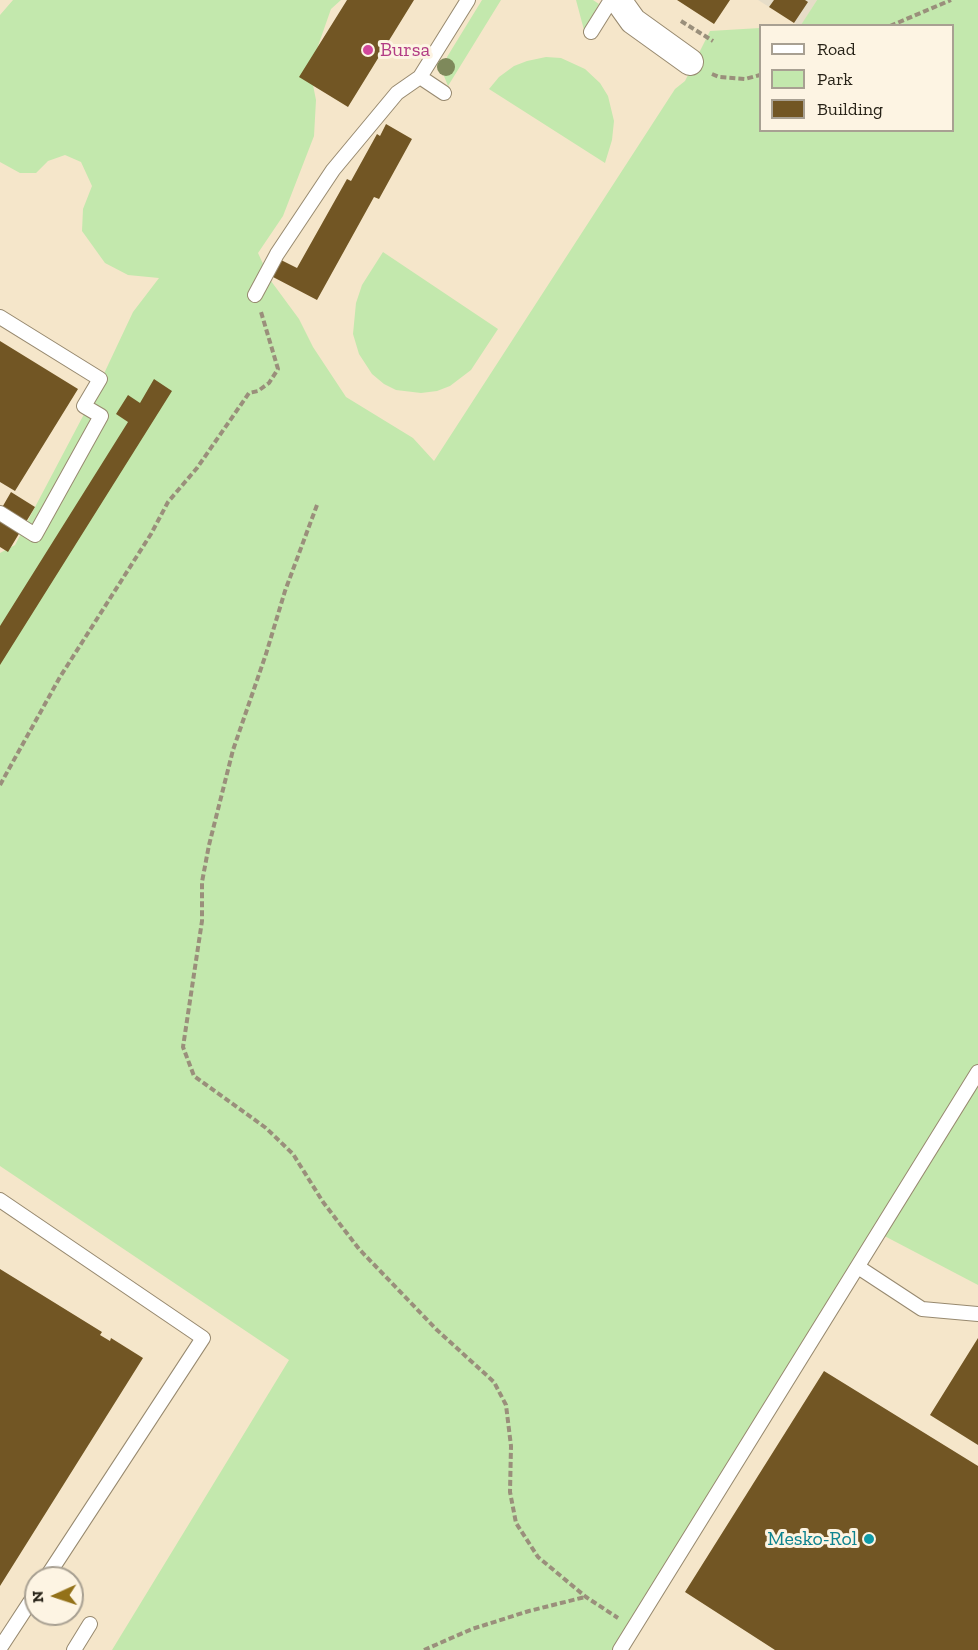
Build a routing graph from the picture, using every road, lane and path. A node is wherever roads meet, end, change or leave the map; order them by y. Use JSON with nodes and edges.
{"nodes":[{"id":1,"x":468,"y":0,"type":"edge"},
{"id":2,"x":610,"y":0,"type":"edge"},
{"id":3,"x":618,"y":0,"type":"edge"},
{"id":4,"x":951,"y":0,"type":"edge"},
{"id":5,"x":895,"y":24,"type":"edge"},
{"id":6,"x":591,"y":33,"type":"dead end"},
{"id":7,"x":697,"y":66,"type":"joint"},
{"id":8,"x":759,"y":75,"type":"edge"},
{"id":9,"x":420,"y":77,"type":"junction"},
{"id":10,"x":444,"y":93,"type":"dead end"},
{"id":11,"x":255,"y":295,"type":"joint"},
{"id":12,"x":0,"y":317,"type":"edge"},
{"id":13,"x":317,"y":506,"type":"dead end"},
{"id":14,"x":0,"y":513,"type":"edge"},
{"id":15,"x":0,"y":784,"type":"edge"},
{"id":16,"x":978,"y":1072,"type":"edge"},
{"id":17,"x":0,"y":1200,"type":"edge"},
{"id":18,"x":858,"y":1267,"type":"junction"},
{"id":19,"x":978,"y":1314,"type":"edge"},
{"id":20,"x":54,"y":1566,"type":"edge"},
{"id":21,"x":586,"y":1597,"type":"junction"},
{"id":22,"x":24,"y":1611,"type":"edge"},
{"id":23,"x":90,"y":1624,"type":"dead end"},
{"id":24,"x":634,"y":1629,"type":"junction"},
{"id":25,"x":0,"y":1648,"type":"edge"},
{"id":26,"x":624,"y":1649,"type":"edge"},
{"id":27,"x":74,"y":1650,"type":"edge"},
{"id":28,"x":424,"y":1650,"type":"edge"}],
"edges":[{"from":1,"to":9,"type":"lane"},
{"from":2,"to":6,"type":"lane"},
{"from":3,"to":7,"type":"street"},
{"from":4,"to":5,"type":"path"},
{"from":7,"to":8,"type":"path"},
{"from":9,"to":10,"type":"lane"},
{"from":9,"to":11,"type":"lane"},
{"from":11,"to":15,"type":"path"},
{"from":12,"to":14,"type":"lane"},
{"from":13,"to":21,"type":"path"},
{"from":16,"to":18,"type":"lane"},
{"from":17,"to":20,"type":"lane"},
{"from":18,"to":19,"type":"lane"},
{"from":18,"to":24,"type":"lane"},
{"from":21,"to":24,"type":"path"},
{"from":21,"to":28,"type":"path"},
{"from":22,"to":25,"type":"lane"},
{"from":23,"to":27,"type":"lane"},
{"from":24,"to":26,"type":"lane"}]}
